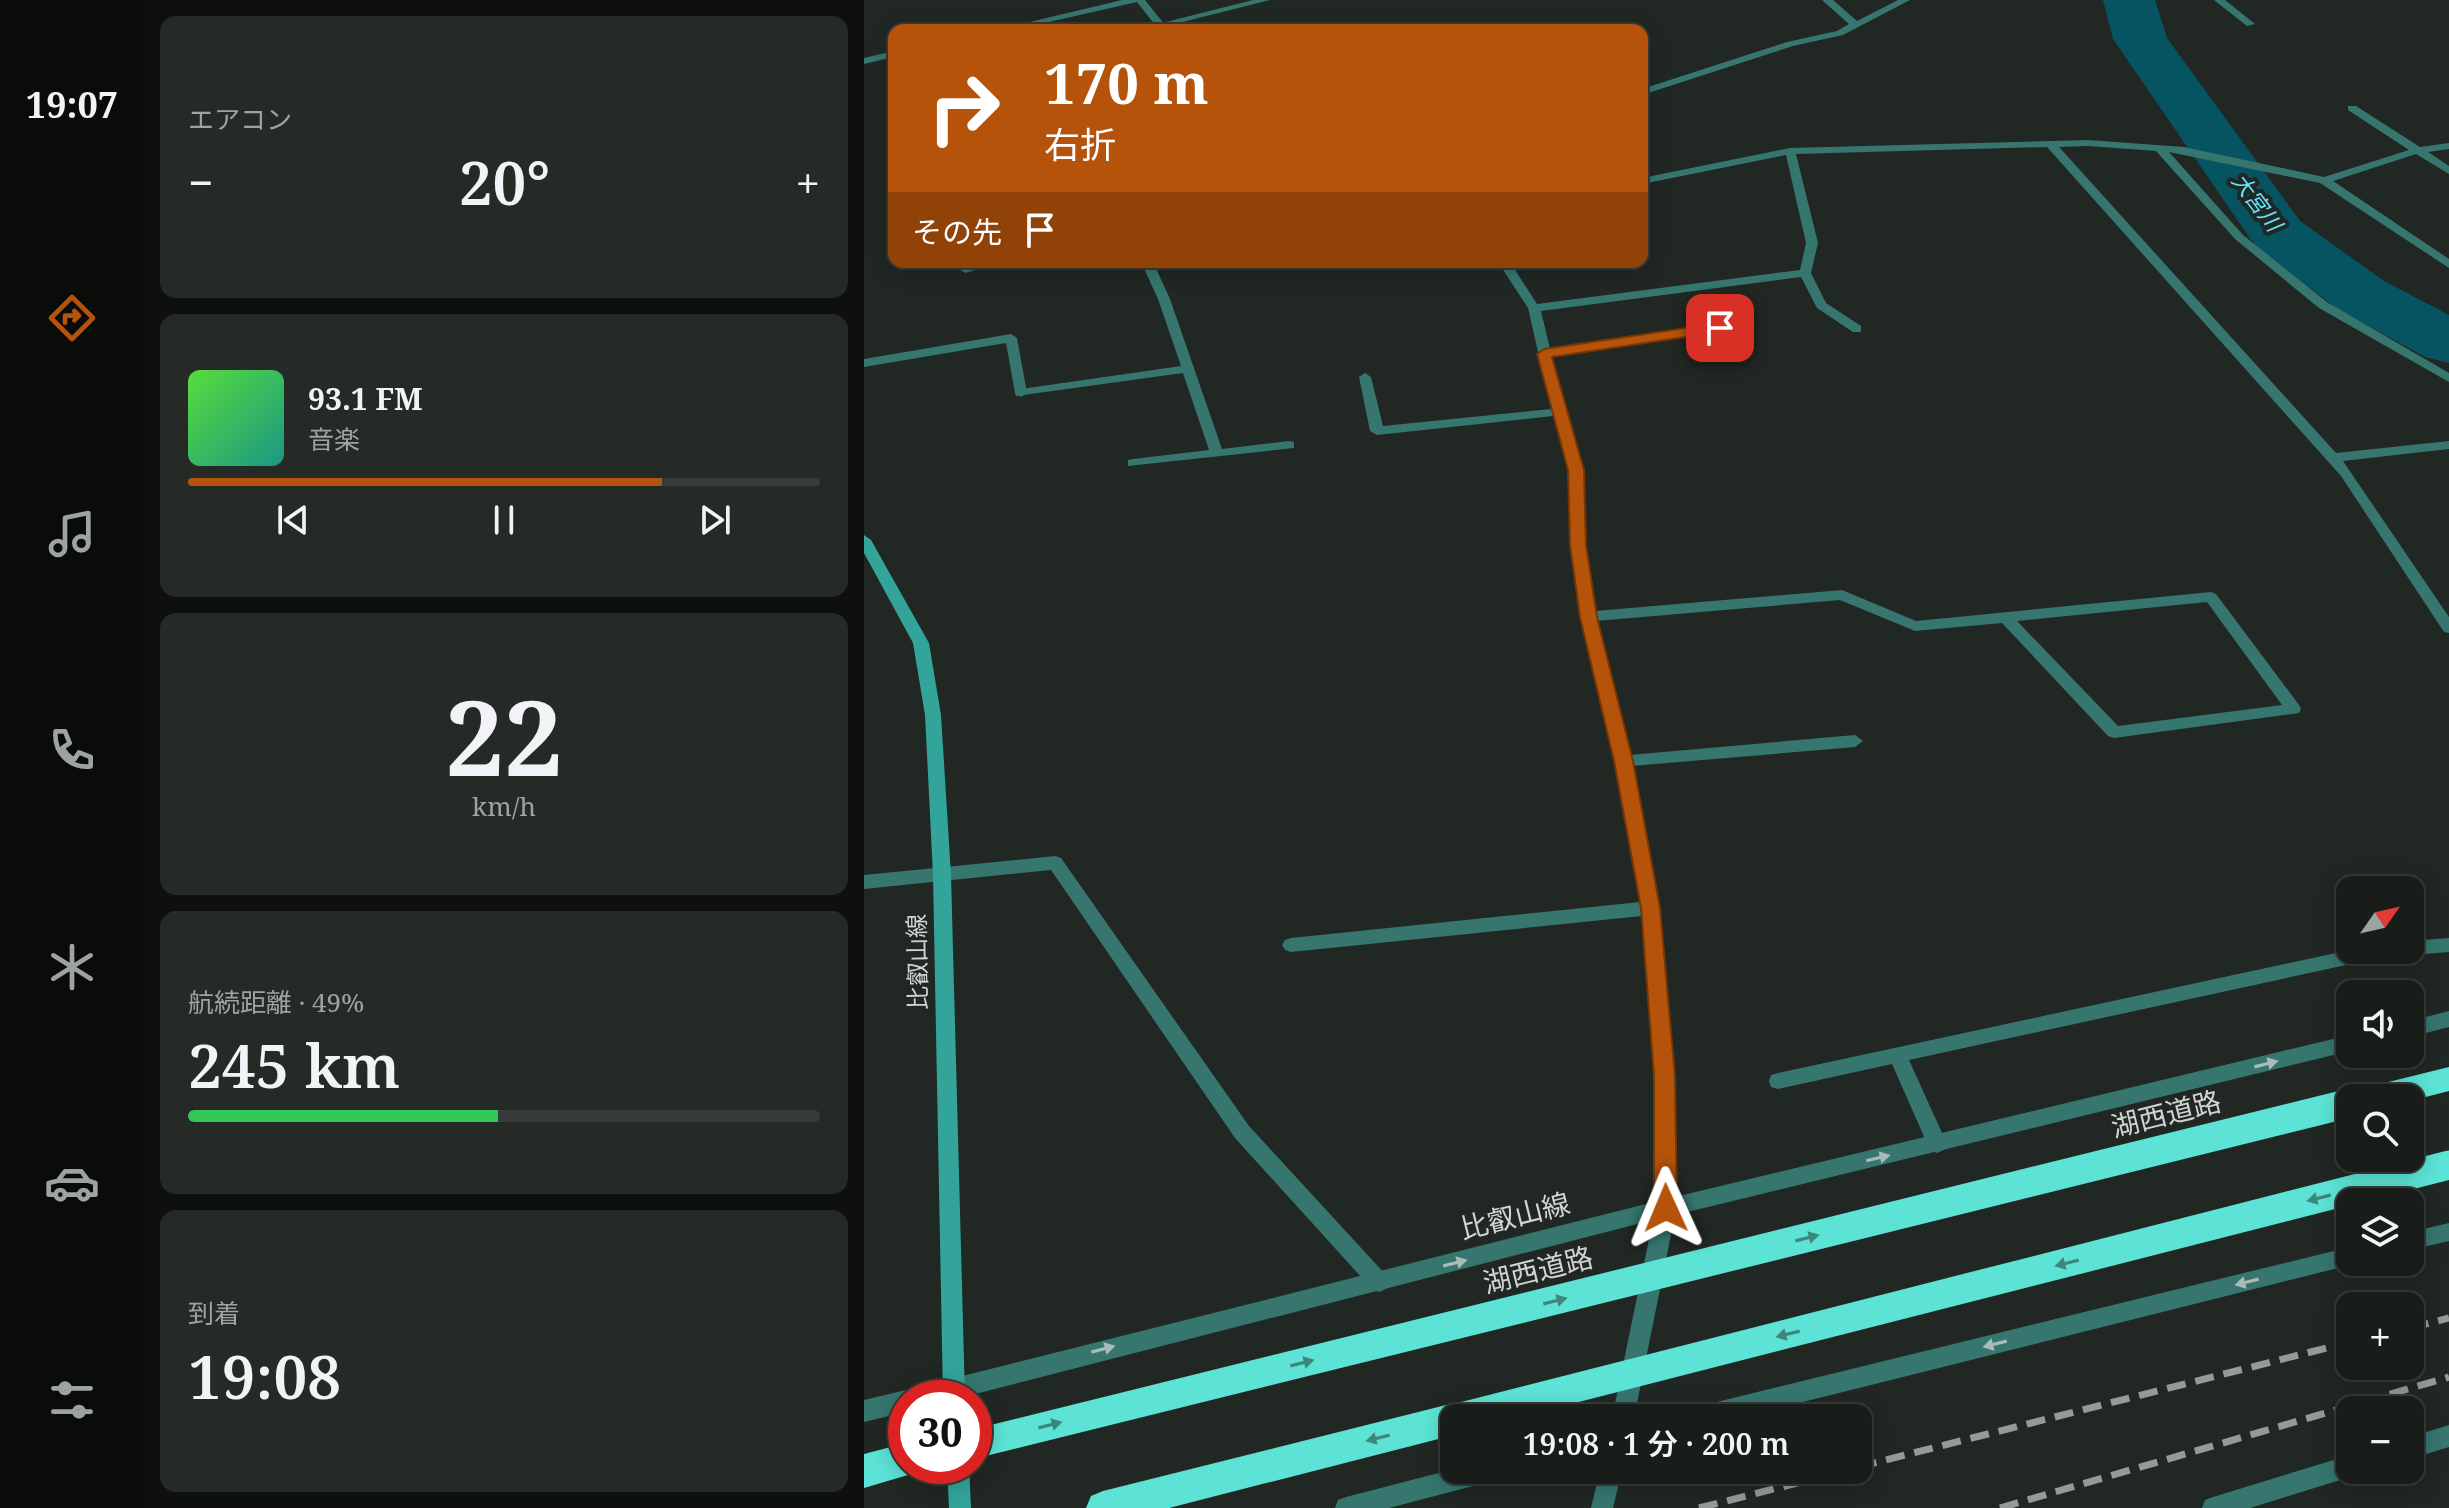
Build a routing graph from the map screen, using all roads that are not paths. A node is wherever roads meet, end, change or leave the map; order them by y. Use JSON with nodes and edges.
{"nodes":[{"id":1,"x":1137,"y":0,"type":"edge"},
{"id":2,"x":1265,"y":0,"type":"edge"},
{"id":3,"x":1827,"y":0,"type":"edge"},
{"id":4,"x":1905,"y":0,"type":"edge"},
{"id":5,"x":2219,"y":0,"type":"edge"},
{"id":6,"x":1028,"y":24,"type":"edge"},
{"id":7,"x":1158,"y":24,"type":"edge"},
{"id":8,"x":1177,"y":24,"type":"edge"},
{"id":9,"x":2250,"y":24,"type":"dead end"},
{"id":10,"x":1856,"y":25,"type":"junction"},
{"id":11,"x":888,"y":55,"type":"edge"},
{"id":12,"x":864,"y":61,"type":"edge"},
{"id":13,"x":1648,"y":90,"type":"edge"},
{"id":14,"x":2352,"y":108,"type":"dead end"},
{"id":15,"x":2050,"y":144,"type":"junction"},
{"id":16,"x":2449,"y":146,"type":"edge"},
{"id":17,"x":2159,"y":148,"type":"junction"},
{"id":18,"x":1790,"y":151,"type":"junction"},
{"id":19,"x":2416,"y":151,"type":"junction"},
{"id":20,"x":2449,"y":171,"type":"edge"},
{"id":21,"x":1648,"y":180,"type":"edge"},
{"id":22,"x":2324,"y":180,"type":"junction"},
{"id":23,"x":2449,"y":264,"type":"edge"},
{"id":24,"x":969,"y":268,"type":"edge"},
{"id":25,"x":1150,"y":268,"type":"edge"},
{"id":26,"x":1508,"y":268,"type":"edge"},
{"id":27,"x":965,"y":269,"type":"dead end"},
{"id":28,"x":1805,"y":273,"type":"junction"},
{"id":29,"x":1534,"y":308,"type":"junction"},
{"id":30,"x":1749,"y":323,"type":"dead end"},
{"id":31,"x":1857,"y":329,"type":"dead end"},
{"id":32,"x":1544,"y":354,"type":"junction"},
{"id":33,"x":864,"y":363,"type":"edge"},
{"id":34,"x":1188,"y":369,"type":"junction"},
{"id":35,"x":1365,"y":377,"type":"dead end"},
{"id":36,"x":2449,"y":378,"type":"edge"},
{"id":37,"x":1558,"y":412,"type":"junction"},
{"id":38,"x":1289,"y":445,"type":"dead end"},
{"id":39,"x":2449,"y":445,"type":"edge"},
{"id":40,"x":1217,"y":453,"type":"junction"},
{"id":41,"x":2332,"y":458,"type":"junction"},
{"id":42,"x":1133,"y":463,"type":"dead end"},
{"id":43,"x":864,"y":540,"type":"edge"},
{"id":44,"x":1588,"y":617,"type":"junction"},
{"id":45,"x":2005,"y":617,"type":"junction"},
{"id":46,"x":2449,"y":628,"type":"edge"},
{"id":47,"x":1855,"y":741,"type":"dead end"},
{"id":48,"x":1623,"y":761,"type":"junction"},
{"id":49,"x":942,"y":875,"type":"junction"},
{"id":50,"x":864,"y":882,"type":"edge"},
{"id":51,"x":1650,"y":908,"type":"junction"},
{"id":52,"x":1291,"y":945,"type":"dead end"},
{"id":53,"x":2449,"y":945,"type":"edge"},
{"id":54,"x":2424,"y":947,"type":"edge"},
{"id":55,"x":2336,"y":960,"type":"edge"},
{"id":56,"x":2449,"y":1019,"type":"edge"},
{"id":57,"x":2424,"y":1025,"type":"edge"},
{"id":58,"x":2336,"y":1046,"type":"edge"},
{"id":59,"x":1898,"y":1056,"type":"junction"},
{"id":60,"x":2449,"y":1079,"type":"edge"},
{"id":61,"x":1778,"y":1081,"type":"dead end"},
{"id":62,"x":2424,"y":1085,"type":"edge"},
{"id":63,"x":2336,"y":1106,"type":"edge"},
{"id":64,"x":1937,"y":1144,"type":"junction"},
{"id":65,"x":2449,"y":1165,"type":"edge"},
{"id":66,"x":1666,"y":1208,"type":"junction"},
{"id":67,"x":2449,"y":1232,"type":"edge"},
{"id":68,"x":2424,"y":1238,"type":"edge"},
{"id":69,"x":2336,"y":1259,"type":"edge"},
{"id":70,"x":1379,"y":1282,"type":"junction"},
{"id":71,"x":954,"y":1380,"type":"edge"},
{"id":72,"x":992,"y":1383,"type":"edge"},
{"id":73,"x":1511,"y":1404,"type":"edge"},
{"id":74,"x":1626,"y":1404,"type":"edge"},
{"id":75,"x":1753,"y":1404,"type":"edge"},
{"id":76,"x":888,"y":1405,"type":"edge"},
{"id":77,"x":864,"y":1411,"type":"edge"},
{"id":78,"x":1440,"y":1422,"type":"edge"},
{"id":79,"x":2449,"y":1436,"type":"edge"},
{"id":80,"x":992,"y":1440,"type":"edge"},
{"id":81,"x":2424,"y":1444,"type":"edge"},
{"id":82,"x":888,"y":1465,"type":"edge"},
{"id":83,"x":2336,"y":1470,"type":"edge"},
{"id":84,"x":864,"y":1471,"type":"edge"},
{"id":85,"x":959,"y":1484,"type":"edge"},
{"id":86,"x":1440,"y":1484,"type":"edge"},
{"id":87,"x":1608,"y":1484,"type":"edge"},
{"id":88,"x":960,"y":1508,"type":"edge"},
{"id":89,"x":1103,"y":1508,"type":"edge"},
{"id":90,"x":1346,"y":1508,"type":"edge"},
{"id":91,"x":1602,"y":1508,"type":"edge"},
{"id":92,"x":2213,"y":1508,"type":"edge"}],
"edges":[{"from":1,"to":6,"type":"street"},
{"from":1,"to":7,"type":"street"},
{"from":2,"to":8,"type":"street"},
{"from":3,"to":10,"type":"street"},
{"from":4,"to":10,"type":"street"},
{"from":5,"to":9,"type":"street"},
{"from":10,"to":13,"type":"street"},
{"from":11,"to":12,"type":"street"},
{"from":14,"to":19,"type":"street"},
{"from":15,"to":17,"type":"street"},
{"from":15,"to":18,"type":"street"},
{"from":15,"to":41,"type":"street"},
{"from":16,"to":19,"type":"street"},
{"from":17,"to":22,"type":"street"},
{"from":17,"to":36,"type":"street"},
{"from":18,"to":21,"type":"street"},
{"from":18,"to":28,"type":"street"},
{"from":19,"to":20,"type":"street"},
{"from":19,"to":22,"type":"street"},
{"from":22,"to":23,"type":"street"},
{"from":24,"to":27,"type":"street"},
{"from":25,"to":34,"type":"street"},
{"from":26,"to":29,"type":"street"},
{"from":28,"to":29,"type":"street"},
{"from":28,"to":31,"type":"street"},
{"from":29,"to":32,"type":"street"},
{"from":30,"to":32,"type":"street"},
{"from":32,"to":37,"type":"street"},
{"from":33,"to":34,"type":"street"},
{"from":34,"to":40,"type":"street"},
{"from":35,"to":37,"type":"street"},
{"from":37,"to":44,"type":"street"},
{"from":38,"to":40,"type":"street"},
{"from":39,"to":41,"type":"street"},
{"from":40,"to":42,"type":"street"},
{"from":41,"to":46,"type":"street"},
{"from":43,"to":49,"type":"main road","name":"比叡山線"},
{"from":44,"to":45,"type":"street"},
{"from":44,"to":48,"type":"street"},
{"from":45,"to":45,"type":"street"},
{"from":47,"to":48,"type":"street"},
{"from":48,"to":51,"type":"street"},
{"from":49,"to":50,"type":"street"},
{"from":49,"to":70,"type":"street"},
{"from":49,"to":71,"type":"main road","name":"比叡山線"},
{"from":51,"to":52,"type":"street"},
{"from":51,"to":66,"type":"street"},
{"from":53,"to":54,"type":"street"},
{"from":55,"to":59,"type":"street"},
{"from":56,"to":57,"type":"street"},
{"from":64,"to":58,"type":"street","name":"比叡山線","one_way":true},
{"from":59,"to":61,"type":"street"},
{"from":59,"to":64,"type":"street"},
{"from":60,"to":62,"type":"highway"},
{"from":80,"to":63,"type":"highway","name":"湖西道路","one_way":true,"bridge":true},
{"from":66,"to":64,"type":"street","name":"比叡山線","one_way":true},
{"from":65,"to":73,"type":"highway","one_way":true,"bridge":true},
{"from":70,"to":66,"type":"street","name":"比叡山線","one_way":true},
{"from":66,"to":74,"type":"street"},
{"from":67,"to":68,"type":"street"},
{"from":69,"to":75,"type":"street","one_way":true},
{"from":72,"to":70,"type":"street","name":"比叡山線","one_way":true},
{"from":76,"to":77,"type":"street"},
{"from":78,"to":89,"type":"highway","one_way":true},
{"from":79,"to":81,"type":"street"},
{"from":82,"to":84,"type":"highway"},
{"from":83,"to":92,"type":"street"},
{"from":85,"to":88,"type":"main road"},
{"from":86,"to":90,"type":"street"},
{"from":87,"to":91,"type":"street"}]}
